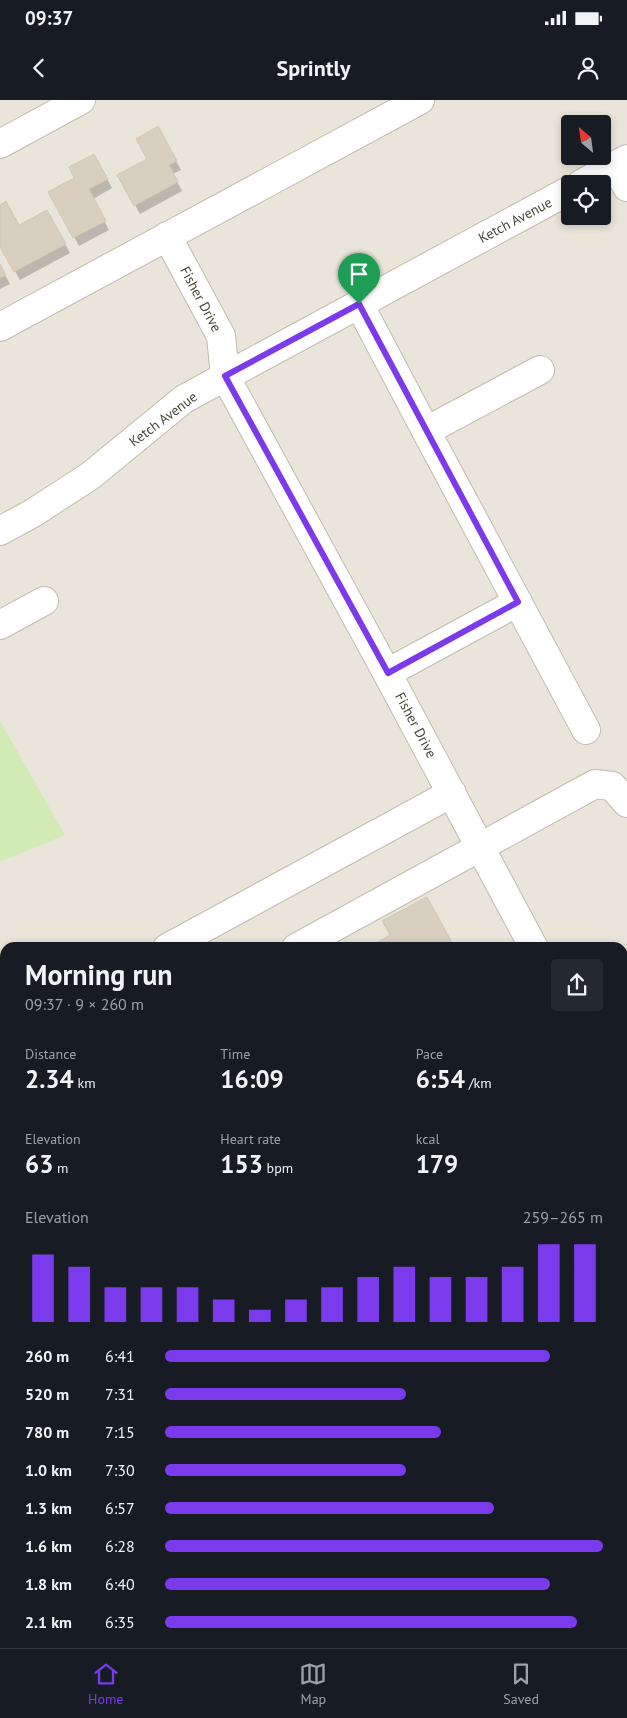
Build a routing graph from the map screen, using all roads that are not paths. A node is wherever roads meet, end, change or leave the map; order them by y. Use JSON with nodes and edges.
{"nodes":[{"id":1,"x":81,"y":100,"type":"edge"},
{"id":2,"x":420,"y":100,"type":"edge"},
{"id":3,"x":0,"y":144,"type":"edge"},
{"id":4,"x":623,"y":170,"type":"edge"},
{"id":5,"x":608,"y":175,"type":"edge"},
{"id":6,"x":561,"y":195,"type":"edge"},
{"id":7,"x":167,"y":236,"type":"junction"},
{"id":8,"x":359,"y":304,"type":"junction"},
{"id":9,"x":0,"y":327,"type":"edge"},
{"id":10,"x":540,"y":370,"type":"dead end"},
{"id":11,"x":225,"y":376,"type":"junction"},
{"id":12,"x":426,"y":431,"type":"junction"},
{"id":13,"x":0,"y":531,"type":"edge"},
{"id":14,"x":44,"y":601,"type":"dead end"},
{"id":15,"x":518,"y":602,"type":"junction"},
{"id":16,"x":0,"y":625,"type":"edge"},
{"id":17,"x":388,"y":673,"type":"junction"},
{"id":18,"x":586,"y":730,"type":"dead end"},
{"id":19,"x":452,"y":793,"type":"junction"},
{"id":20,"x":627,"y":804,"type":"edge"},
{"id":21,"x":480,"y":846,"type":"junction"},
{"id":22,"x":179,"y":942,"type":"edge"},
{"id":23,"x":307,"y":942,"type":"edge"},
{"id":24,"x":531,"y":942,"type":"edge"}],
"edges":[{"from":1,"to":3,"type":"street"},
{"from":2,"to":7,"type":"street"},
{"from":4,"to":5,"type":"street"},
{"from":6,"to":8,"type":"street","name":"Ketch Avenue"},
{"from":7,"to":9,"type":"street"},
{"from":7,"to":11,"type":"street","name":"Fisher Drive"},
{"from":8,"to":11,"type":"street","name":"Ketch Avenue"},
{"from":8,"to":12,"type":"street"},
{"from":10,"to":12,"type":"street"},
{"from":11,"to":13,"type":"street","name":"Ketch Avenue"},
{"from":11,"to":17,"type":"street","name":"Fisher Drive"},
{"from":12,"to":15,"type":"street"},
{"from":14,"to":16,"type":"street"},
{"from":15,"to":17,"type":"street"},
{"from":15,"to":18,"type":"street"},
{"from":17,"to":19,"type":"street","name":"Fisher Drive"},
{"from":19,"to":21,"type":"street","name":"Fisher Drive"},
{"from":19,"to":22,"type":"street"},
{"from":20,"to":21,"type":"street"},
{"from":21,"to":23,"type":"street"},
{"from":21,"to":24,"type":"street","name":"Fisher Drive"}]}
